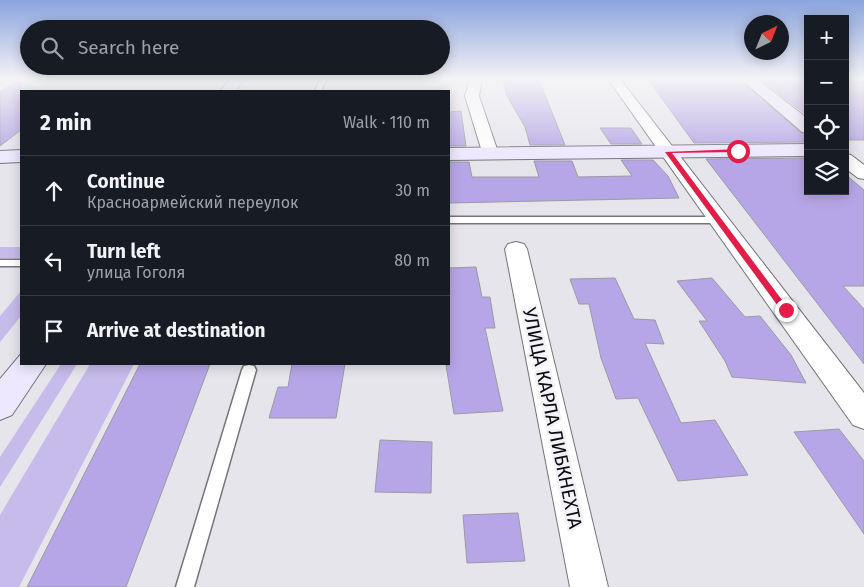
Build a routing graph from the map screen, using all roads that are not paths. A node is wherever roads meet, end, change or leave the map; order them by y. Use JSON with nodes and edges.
{"nodes":[{"id":1,"x":475,"y":106,"type":"edge"},
{"id":2,"x":634,"y":106,"type":"edge"},
{"id":3,"x":782,"y":106,"type":"edge"},
{"id":4,"x":804,"y":125,"type":"edge"},
{"id":5,"x":804,"y":150,"type":"edge"},
{"id":6,"x":668,"y":152,"type":"junction"},
{"id":7,"x":849,"y":153,"type":"edge"},
{"id":8,"x":450,"y":154,"type":"edge"},
{"id":9,"x":490,"y":155,"type":"junction"},
{"id":10,"x":20,"y":156,"type":"edge"},
{"id":11,"x":0,"y":157,"type":"edge"},
{"id":12,"x":864,"y":174,"type":"edge"},
{"id":13,"x":450,"y":220,"type":"edge"},
{"id":14,"x":718,"y":220,"type":"junction"},
{"id":15,"x":516,"y":249,"type":"dead end"},
{"id":16,"x":0,"y":263,"type":"edge"},
{"id":17,"x":20,"y":263,"type":"edge"},
{"id":18,"x":29,"y":365,"type":"edge"},
{"id":19,"x":248,"y":370,"type":"dead end"},
{"id":20,"x":0,"y":405,"type":"edge"},
{"id":21,"x":864,"y":416,"type":"edge"},
{"id":22,"x":185,"y":587,"type":"edge"},
{"id":23,"x":589,"y":587,"type":"edge"}],
"edges":[{"from":1,"to":9,"type":"street"},
{"from":2,"to":6,"type":"street"},
{"from":3,"to":4,"type":"street"},
{"from":5,"to":6,"type":"street"},
{"from":6,"to":9,"type":"street"},
{"from":6,"to":14,"type":"street"},
{"from":7,"to":12,"type":"street"},
{"from":8,"to":9,"type":"street"},
{"from":10,"to":11,"type":"street"},
{"from":13,"to":14,"type":"lane"},
{"from":14,"to":21,"type":"street"},
{"from":15,"to":23,"type":"street","name":"УЛИЦА КАРЛА ЛИБКНЕХТА"},
{"from":16,"to":17,"type":"lane"},
{"from":18,"to":20,"type":"street"},
{"from":19,"to":22,"type":"lane"}]}
